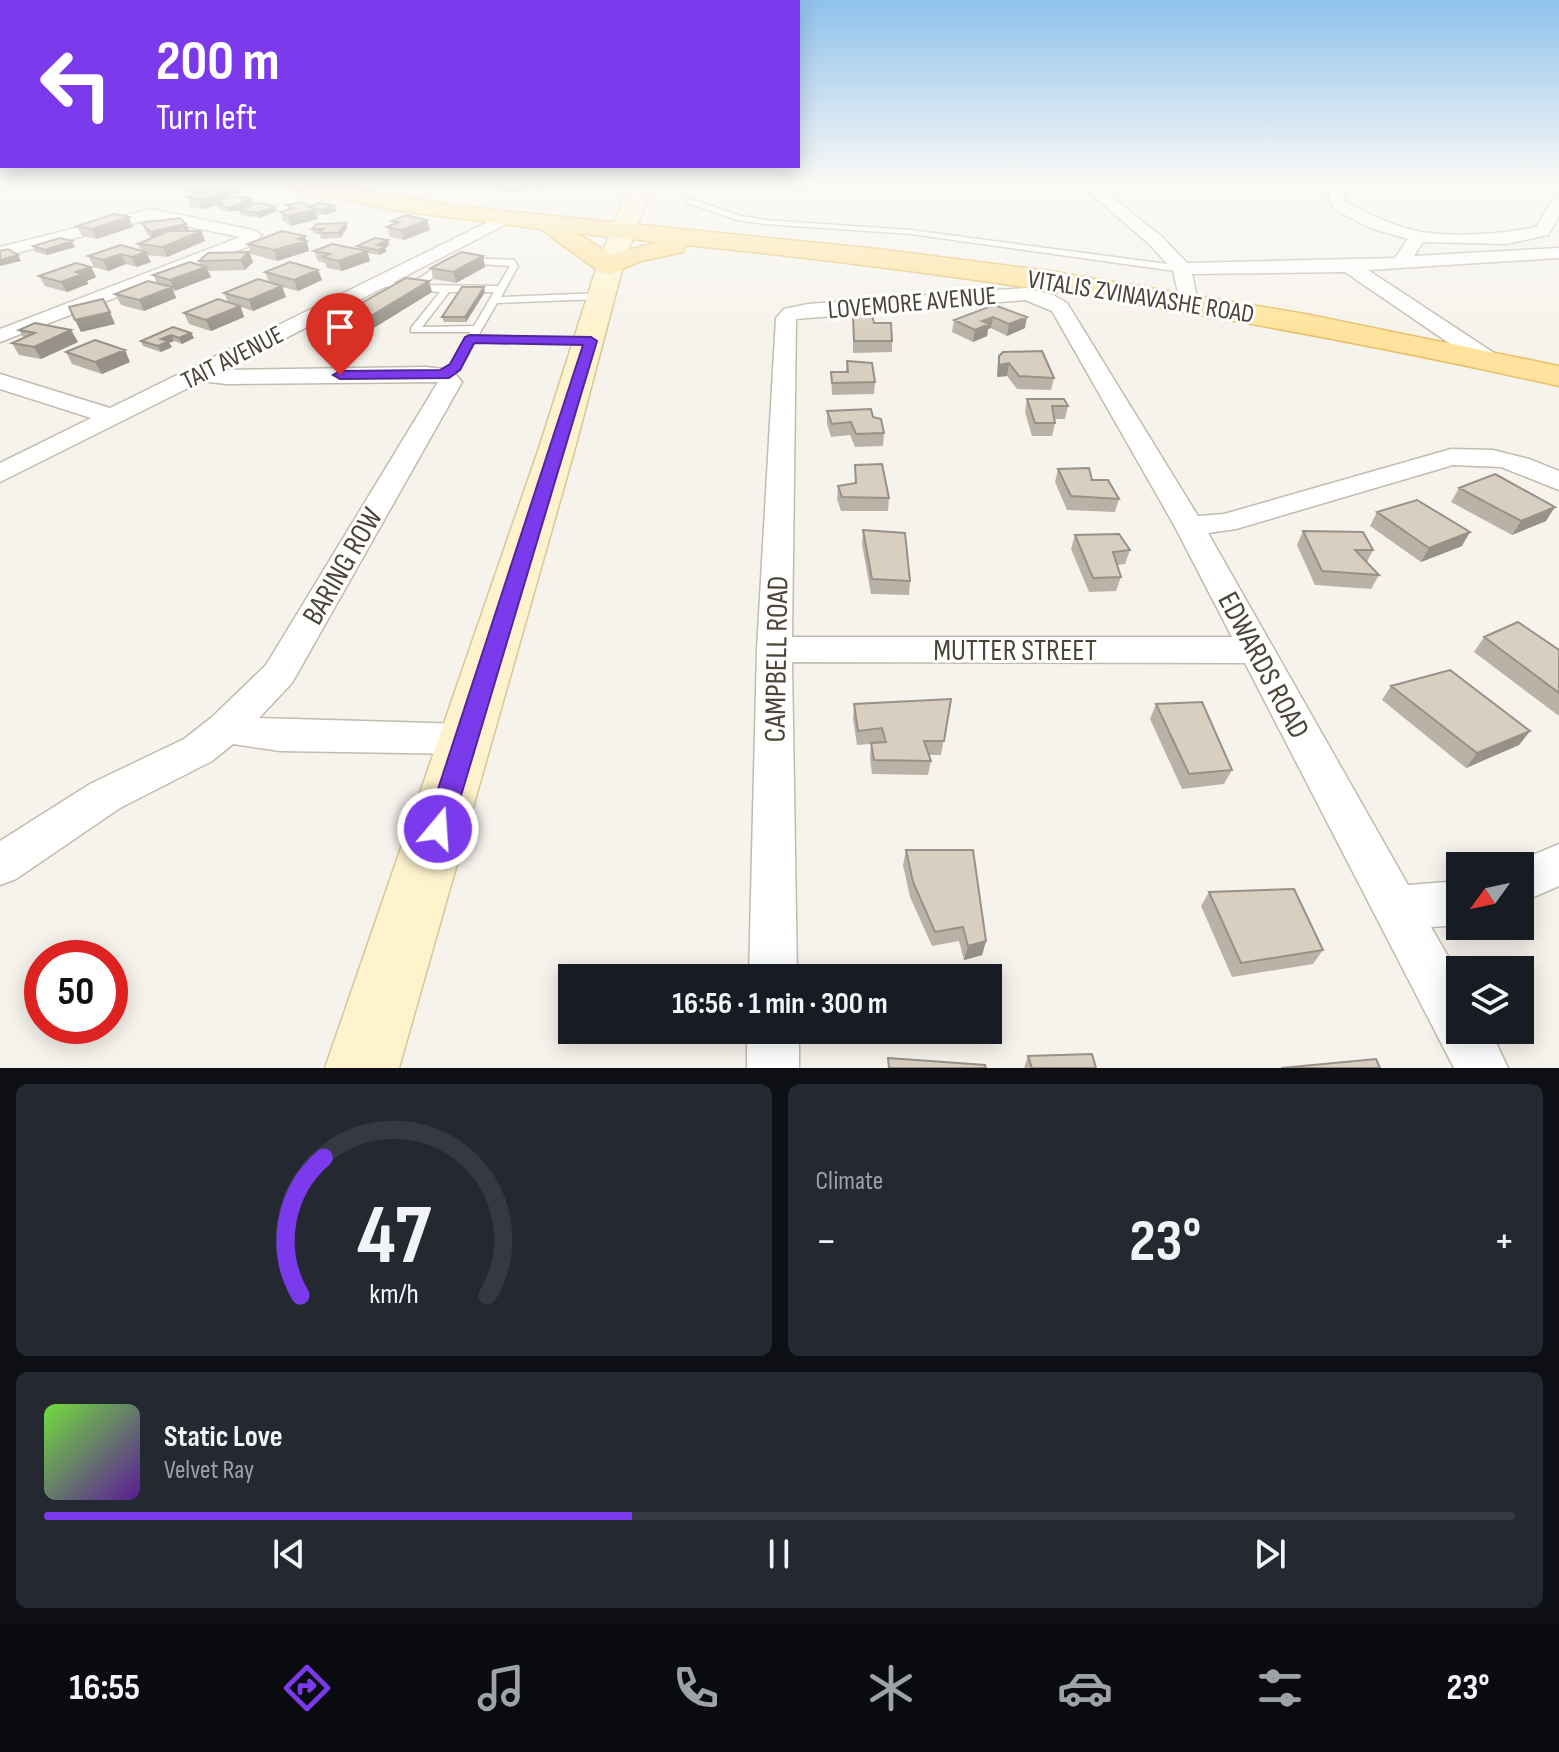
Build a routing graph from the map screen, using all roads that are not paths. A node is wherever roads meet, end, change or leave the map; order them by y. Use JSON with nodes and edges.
{"nodes":[{"id":1,"x":72,"y":234,"type":"edge"},
{"id":2,"x":250,"y":234,"type":"edge"},
{"id":3,"x":475,"y":234,"type":"edge"},
{"id":4,"x":562,"y":234,"type":"edge"},
{"id":5,"x":562,"y":234,"type":"edge"},
{"id":6,"x":623,"y":234,"type":"edge"},
{"id":7,"x":924,"y":234,"type":"edge"},
{"id":8,"x":1148,"y":234,"type":"edge"},
{"id":9,"x":1408,"y":234,"type":"edge"},
{"id":10,"x":1533,"y":234,"type":"edge"},
{"id":11,"x":1418,"y":237,"type":"junction"},
{"id":12,"x":722,"y":243,"type":"junction"},
{"id":13,"x":0,"y":252,"type":"edge"},
{"id":14,"x":1559,"y":253,"type":"edge"},
{"id":15,"x":1400,"y":263,"type":"junction"},
{"id":16,"x":1349,"y":266,"type":"junction"},
{"id":17,"x":611,"y":268,"type":"junction"},
{"id":18,"x":1182,"y":269,"type":"junction"},
{"id":19,"x":379,"y":283,"type":"junction"},
{"id":20,"x":408,"y":285,"type":"junction"},
{"id":21,"x":501,"y":289,"type":"junction"},
{"id":22,"x":446,"y":290,"type":"junction"},
{"id":23,"x":495,"y":300,"type":"junction"},
{"id":24,"x":1188,"y":302,"type":"junction"},
{"id":25,"x":1060,"y":307,"type":"joint"},
{"id":26,"x":477,"y":329,"type":"junction"},
{"id":27,"x":0,"y":336,"type":"edge"},
{"id":28,"x":470,"y":339,"type":"junction"},
{"id":29,"x":783,"y":341,"type":"joint"},
{"id":30,"x":1489,"y":360,"type":"junction"},
{"id":31,"x":200,"y":374,"type":"junction"},
{"id":32,"x":444,"y":375,"type":"junction"},
{"id":33,"x":1559,"y":376,"type":"edge"},
{"id":34,"x":0,"y":381,"type":"edge"},
{"id":35,"x":112,"y":417,"type":"junction"},
{"id":36,"x":0,"y":474,"type":"edge"},
{"id":37,"x":1559,"y":482,"type":"edge"},
{"id":38,"x":1189,"y":525,"type":"junction"},
{"id":39,"x":774,"y":649,"type":"junction"},
{"id":40,"x":1255,"y":650,"type":"junction"},
{"id":41,"x":226,"y":728,"type":"junction"},
{"id":42,"x":466,"y":739,"type":"junction"},
{"id":43,"x":1559,"y":864,"type":"edge"},
{"id":44,"x":0,"y":865,"type":"edge"},
{"id":45,"x":1534,"y":876,"type":"edge"},
{"id":46,"x":1446,"y":904,"type":"edge"},
{"id":47,"x":1395,"y":908,"type":"junction"},
{"id":48,"x":773,"y":964,"type":"edge"},
{"id":49,"x":1446,"y":1001,"type":"edge"},
{"id":50,"x":773,"y":1044,"type":"edge"},
{"id":51,"x":1469,"y":1044,"type":"edge"},
{"id":52,"x":362,"y":1068,"type":"edge"},
{"id":53,"x":773,"y":1068,"type":"edge"},
{"id":54,"x":1482,"y":1068,"type":"edge"}],
"edges":[{"from":1,"to":13,"type":"street"},
{"from":2,"to":27,"type":"street"},
{"from":3,"to":19,"type":"street","name":"TAIT AVENUE"},
{"from":4,"to":17,"type":"main road"},
{"from":5,"to":17,"type":"main road","name":"VITALIS ZVINAVASHE ROAD"},
{"from":6,"to":17,"type":"main road"},
{"from":7,"to":18,"type":"lane"},
{"from":8,"to":18,"type":"street"},
{"from":9,"to":11,"type":"street"},
{"from":10,"to":11,"type":"street"},
{"from":11,"to":15,"type":"street"},
{"from":12,"to":17,"type":"main road"},
{"from":12,"to":17,"type":"main road","name":"VITALIS ZVINAVASHE ROAD"},
{"from":12,"to":24,"type":"main road","name":"VITALIS ZVINAVASHE ROAD"},
{"from":14,"to":15,"type":"street"},
{"from":15,"to":16,"type":"street"},
{"from":16,"to":18,"type":"street"},
{"from":16,"to":30,"type":"street"},
{"from":17,"to":23,"type":"lane"},
{"from":17,"to":28,"type":"lane"},
{"from":17,"to":42,"type":"main road"},
{"from":18,"to":24,"type":"street"},
{"from":19,"to":20,"type":"lane"},
{"from":19,"to":31,"type":"street","name":"TAIT AVENUE"},
{"from":20,"to":21,"type":"lane"},
{"from":20,"to":22,"type":"lane"},
{"from":21,"to":22,"type":"lane"},
{"from":21,"to":23,"type":"lane"},
{"from":22,"to":26,"type":"lane"},
{"from":23,"to":26,"type":"lane"},
{"from":24,"to":30,"type":"main road","name":"VITALIS ZVINAVASHE ROAD"},
{"from":25,"to":29,"type":"street","name":"LOVEMORE AVENUE"},
{"from":25,"to":38,"type":"street","name":"EDWARDS ROAD"},
{"from":26,"to":28,"type":"lane"},
{"from":28,"to":32,"type":"lane"},
{"from":29,"to":39,"type":"street","name":"CAMPBELL ROAD"},
{"from":30,"to":33,"type":"main road","name":"VITALIS ZVINAVASHE ROAD"},
{"from":31,"to":32,"type":"street"},
{"from":31,"to":35,"type":"street","name":"TAIT AVENUE"},
{"from":32,"to":41,"type":"street","name":"BARING ROW"},
{"from":34,"to":35,"type":"street"},
{"from":35,"to":36,"type":"street","name":"TAIT AVENUE"},
{"from":37,"to":38,"type":"street"},
{"from":38,"to":40,"type":"street","name":"EDWARDS ROAD"},
{"from":39,"to":40,"type":"street","name":"MUTTER STREET"},
{"from":39,"to":48,"type":"street","name":"CAMPBELL ROAD"},
{"from":40,"to":47,"type":"street","name":"EDWARDS ROAD"},
{"from":41,"to":42,"type":"street"},
{"from":41,"to":44,"type":"street","name":"BARING ROW"},
{"from":42,"to":52,"type":"main road"},
{"from":43,"to":45,"type":"street"},
{"from":46,"to":47,"type":"street"},
{"from":47,"to":49,"type":"street","name":"EDWARDS ROAD"},
{"from":50,"to":53,"type":"street"},
{"from":51,"to":54,"type":"street","name":"EDWARDS ROAD"}]}
